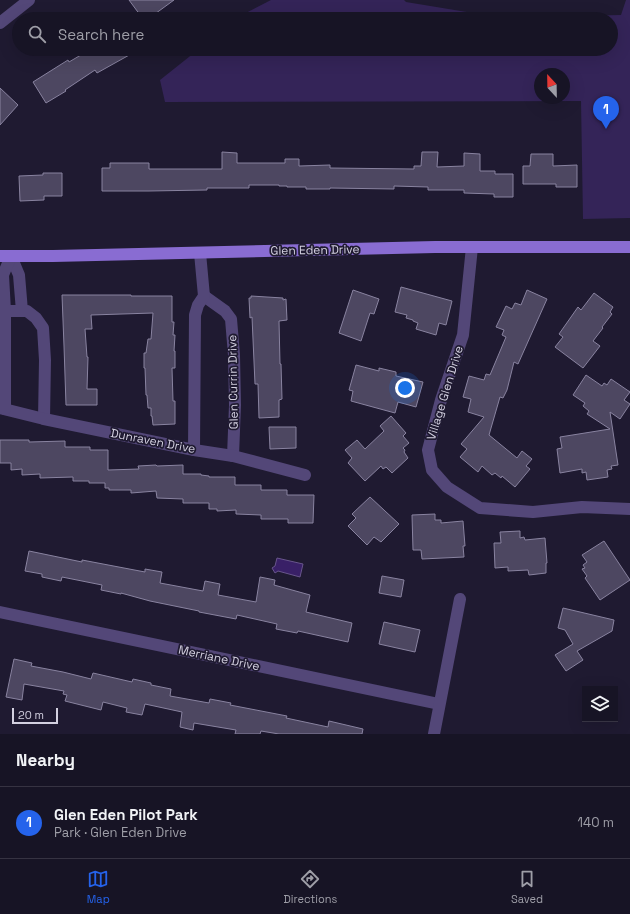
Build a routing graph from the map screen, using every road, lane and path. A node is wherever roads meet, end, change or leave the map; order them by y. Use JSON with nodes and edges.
{"nodes":[{"id":1,"x":29,"y":0,"type":"edge"},
{"id":2,"x":14,"y":12,"type":"edge"},
{"id":3,"x":12,"y":13,"type":"edge"},
{"id":4,"x":0,"y":23,"type":"edge"},
{"id":5,"x":472,"y":247,"type":"junction"},
{"id":6,"x":630,"y":247,"type":"edge"},
{"id":7,"x":200,"y":253,"type":"junction"},
{"id":8,"x":5,"y":256,"type":"edge"},
{"id":9,"x":204,"y":296,"type":"junction"},
{"id":10,"x":5,"y":311,"type":"junction"},
{"id":11,"x":22,"y":311,"type":"junction"},
{"id":12,"x":3,"y":409,"type":"edge"},
{"id":13,"x":44,"y":419,"type":"junction"},
{"id":14,"x":194,"y":450,"type":"junction"},
{"id":15,"x":233,"y":456,"type":"junction"},
{"id":16,"x":305,"y":475,"type":"dead end"},
{"id":17,"x":630,"y":508,"type":"edge"},
{"id":18,"x":460,"y":599,"type":"dead end"},
{"id":19,"x":0,"y":612,"type":"edge"},
{"id":20,"x":439,"y":704,"type":"junction"},
{"id":21,"x":434,"y":734,"type":"edge"}],
"edges":[{"from":1,"to":2,"type":"street"},
{"from":3,"to":4,"type":"street"},
{"from":5,"to":6,"type":"main road","name":"Glen Eden Drive"},
{"from":5,"to":7,"type":"main road","name":"Glen Eden Drive"},
{"from":5,"to":17,"type":"street","name":"Village Glen Drive"},
{"from":7,"to":8,"type":"main road","name":"Glen Eden Drive"},
{"from":7,"to":9,"type":"street"},
{"from":8,"to":10,"type":"street"},
{"from":8,"to":11,"type":"street"},
{"from":9,"to":14,"type":"street"},
{"from":9,"to":15,"type":"street","name":"Glen Currin Drive"},
{"from":10,"to":11,"type":"street"},
{"from":10,"to":12,"type":"street"},
{"from":11,"to":13,"type":"street"},
{"from":12,"to":13,"type":"street","name":"Dunraven Drive"},
{"from":13,"to":14,"type":"street","name":"Dunraven Drive"},
{"from":14,"to":15,"type":"street","name":"Dunraven Drive"},
{"from":15,"to":16,"type":"street","name":"Dunraven Drive"},
{"from":18,"to":20,"type":"street"},
{"from":19,"to":20,"type":"street","name":"Merriane Drive"},
{"from":20,"to":21,"type":"street"}]}
